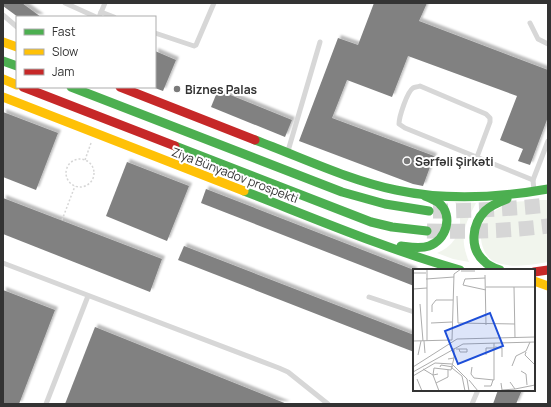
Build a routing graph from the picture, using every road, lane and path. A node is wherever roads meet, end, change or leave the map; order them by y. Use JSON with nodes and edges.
{"nodes":[{"id":1,"x":65,"y":3,"type":"edge"},
{"id":2,"x":104,"y":3,"type":"edge"},
{"id":3,"x":214,"y":3,"type":"edge"},
{"id":4,"x":3,"y":15,"type":"edge"},
{"id":5,"x":99,"y":15,"type":"edge"},
{"id":6,"x":530,"y":23,"type":"dead end"},
{"id":7,"x":16,"y":26,"type":"edge"},
{"id":8,"x":156,"y":33,"type":"edge"},
{"id":9,"x":3,"y":42,"type":"edge"},
{"id":10,"x":320,"y":42,"type":"dead end"},
{"id":11,"x":548,"y":44,"type":"edge"},
{"id":12,"x":16,"y":47,"type":"edge"},
{"id":13,"x":3,"y":61,"type":"edge"},
{"id":14,"x":16,"y":66,"type":"edge"},
{"id":15,"x":3,"y":79,"type":"edge"},
{"id":16,"x":16,"y":85,"type":"edge"},
{"id":17,"x":25,"y":88,"type":"edge"},
{"id":18,"x":74,"y":88,"type":"edge"},
{"id":19,"x":123,"y":88,"type":"edge"},
{"id":20,"x":3,"y":97,"type":"edge"},
{"id":21,"x":95,"y":134,"type":"junction"},
{"id":22,"x":548,"y":141,"type":"edge"},
{"id":23,"x":288,"y":152,"type":"junction"},
{"id":24,"x":477,"y":157,"type":"junction"},
{"id":25,"x":85,"y":160,"type":"junction"},
{"id":26,"x":533,"y":180,"type":"junction"},
{"id":27,"x":75,"y":186,"type":"junction"},
{"id":28,"x":548,"y":190,"type":"edge"},
{"id":29,"x":534,"y":192,"type":"junction"},
{"id":30,"x":548,"y":193,"type":"edge"},
{"id":31,"x":416,"y":194,"type":"junction"},
{"id":32,"x":429,"y":211,"type":"tunnel mouth"},
{"id":33,"x":62,"y":220,"type":"dead end"},
{"id":34,"x":427,"y":231,"type":"tunnel mouth"},
{"id":35,"x":383,"y":245,"type":"junction"},
{"id":36,"x":3,"y":263,"type":"edge"},
{"id":37,"x":456,"y":269,"type":"edge"},
{"id":38,"x":497,"y":269,"type":"edge"},
{"id":39,"x":548,"y":270,"type":"edge"},
{"id":40,"x":535,"y":272,"type":"edge"},
{"id":41,"x":535,"y":281,"type":"edge"},
{"id":42,"x":548,"y":286,"type":"edge"},
{"id":43,"x":88,"y":296,"type":"junction"},
{"id":44,"x":370,"y":297,"type":"dead end"},
{"id":45,"x":413,"y":312,"type":"edge"},
{"id":46,"x":478,"y":391,"type":"edge"},
{"id":47,"x":46,"y":404,"type":"edge"},
{"id":48,"x":328,"y":404,"type":"edge"},
{"id":49,"x":472,"y":404,"type":"edge"}],
"edges":[{"from":1,"to":5,"type":"lane"},
{"from":2,"to":5,"type":"lane"},
{"from":3,"to":8,"type":"lane"},
{"from":4,"to":7,"type":"lane"},
{"from":6,"to":11,"type":"lane"},
{"from":9,"to":12,"type":"main road"},
{"from":10,"to":23,"type":"lane"},
{"from":13,"to":14,"type":"main road"},
{"from":15,"to":16,"type":"main road"},
{"from":17,"to":34,"type":"main road","name":"Ziya Bünyadov prospekti"},
{"from":18,"to":32,"type":"main road","name":"Ziya Bünyadov prospekti"},
{"from":19,"to":23,"type":"main road"},
{"from":20,"to":21,"type":"main road","name":"Ziya Bünyadov prospekti"},
{"from":21,"to":25,"type":"path"},
{"from":21,"to":35,"type":"main road","name":"Ziya Bünyadov prospekti"},
{"from":22,"to":26,"type":"lane"},
{"from":23,"to":31,"type":"main road"},
{"from":24,"to":24,"type":"lane"},
{"from":24,"to":26,"type":"lane"},
{"from":25,"to":27,"type":"path"},
{"from":25,"to":27,"type":"path"},
{"from":26,"to":29,"type":"lane"},
{"from":27,"to":33,"type":"path"},
{"from":28,"to":29,"type":"main road"},
{"from":29,"to":30,"type":"main road"},
{"from":29,"to":31,"type":"main road"},
{"from":29,"to":38,"type":"main road"},
{"from":31,"to":35,"type":"main road"},
{"from":35,"to":37,"type":"main road","name":"Ziya Bünyadov prospekti"},
{"from":36,"to":43,"type":"lane"},
{"from":39,"to":40,"type":"main road"},
{"from":41,"to":42,"type":"main road"},
{"from":43,"to":47,"type":"lane"},
{"from":43,"to":48,"type":"lane"},
{"from":44,"to":45,"type":"lane"},
{"from":46,"to":49,"type":"lane"}]}
